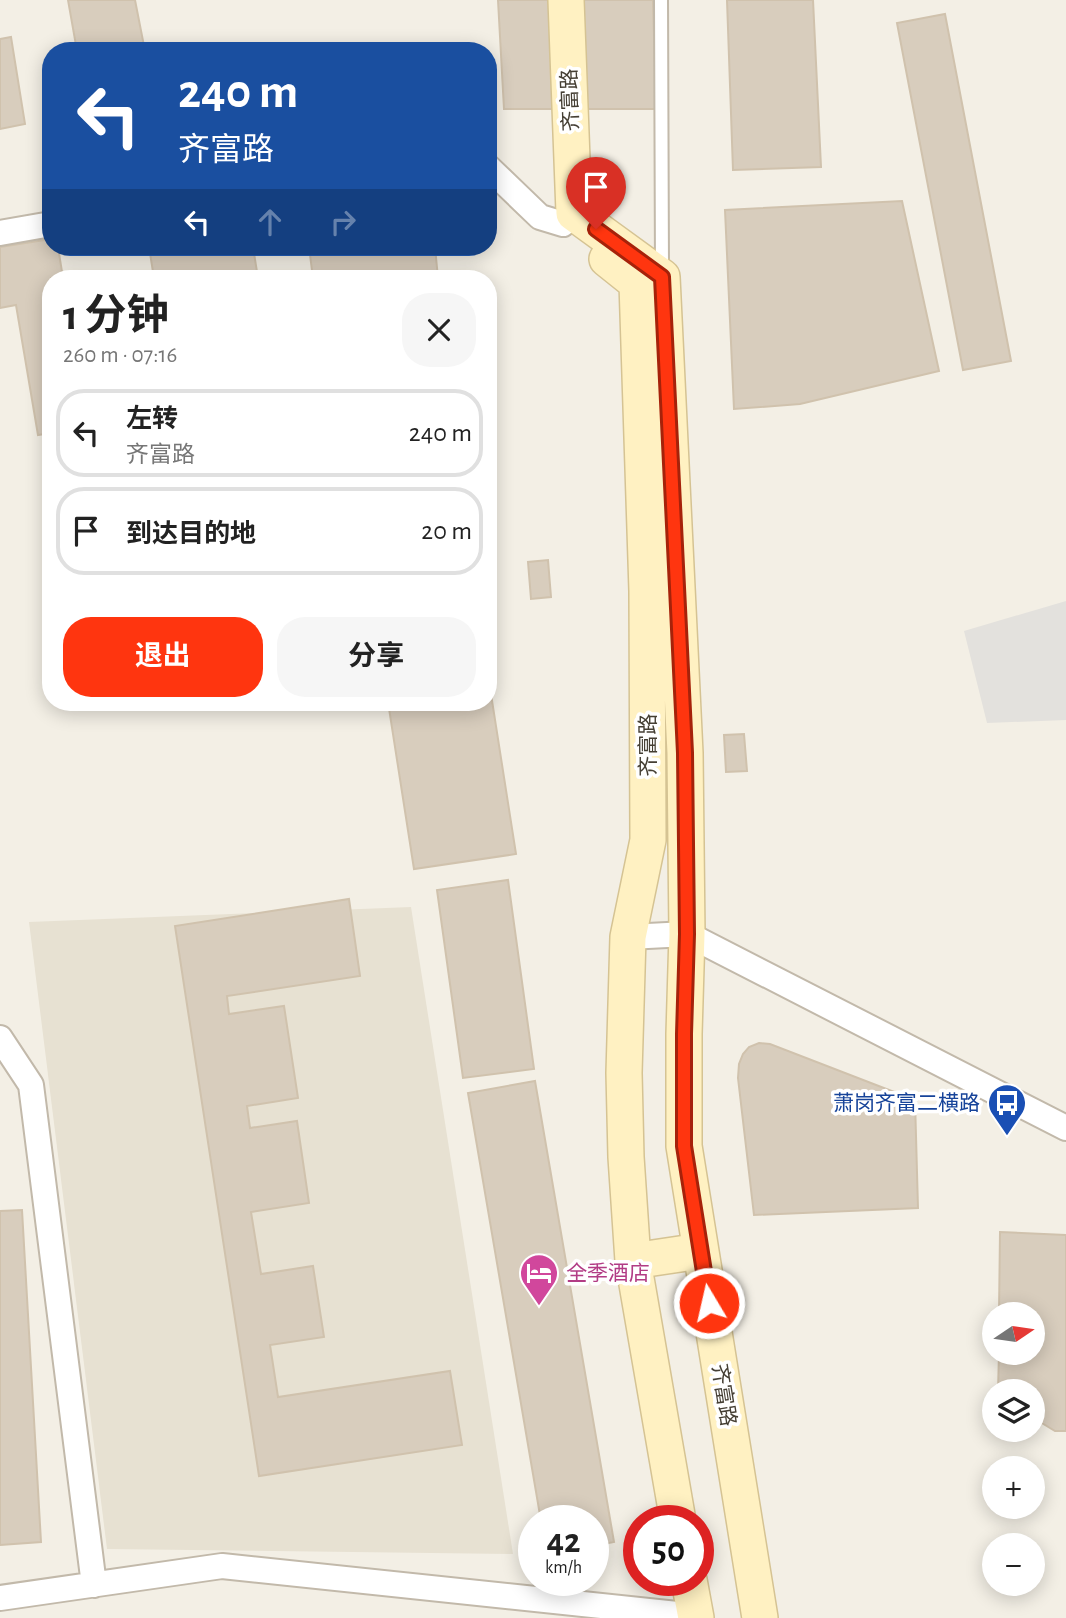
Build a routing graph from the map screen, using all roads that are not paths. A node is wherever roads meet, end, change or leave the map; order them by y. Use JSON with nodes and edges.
{"nodes":[{"id":1,"x":555,"y":0,"type":"edge"},
{"id":2,"x":566,"y":0,"type":"edge"},
{"id":3,"x":661,"y":0,"type":"edge"},
{"id":4,"x":497,"y":176,"type":"edge"},
{"id":5,"x":568,"y":218,"type":"junction"},
{"id":6,"x":42,"y":226,"type":"edge"},
{"id":7,"x":0,"y":233,"type":"edge"},
{"id":8,"x":650,"y":280,"type":"junction"},
{"id":9,"x":687,"y":934,"type":"junction"},
{"id":10,"x":628,"y":937,"type":"junction"},
{"id":11,"x":0,"y":1038,"type":"edge"},
{"id":12,"x":1066,"y":1128,"type":"edge"},
{"id":13,"x":700,"y":1251,"type":"junction"},
{"id":14,"x":633,"y":1261,"type":"junction"},
{"id":15,"x":675,"y":1505,"type":"edge"},
{"id":16,"x":94,"y":1585,"type":"junction"},
{"id":17,"x":692,"y":1596,"type":"edge"},
{"id":18,"x":0,"y":1598,"type":"edge"},
{"id":19,"x":696,"y":1617,"type":"edge"},
{"id":20,"x":760,"y":1618,"type":"edge"}],
"edges":[{"from":1,"to":5,"type":"main road","name":"齐富路"},
{"from":2,"to":5,"type":"main road","name":"齐富路"},
{"from":3,"to":8,"type":"lane"},
{"from":4,"to":5,"type":"street"},
{"from":5,"to":8,"type":"main road"},
{"from":6,"to":7,"type":"street"},
{"from":8,"to":9,"type":"main road","name":"齐富路"},
{"from":8,"to":10,"type":"main road","name":"齐富路"},
{"from":9,"to":10,"type":"street"},
{"from":9,"to":12,"type":"street"},
{"from":9,"to":13,"type":"main road","name":"齐富路"},
{"from":10,"to":14,"type":"main road","name":"齐富路"},
{"from":11,"to":16,"type":"street"},
{"from":13,"to":14,"type":"main road"},
{"from":13,"to":20,"type":"main road","name":"齐富路"},
{"from":14,"to":15,"type":"main road","name":"齐富路"},
{"from":16,"to":18,"type":"street"},
{"from":16,"to":19,"type":"street"},
{"from":17,"to":19,"type":"main road"}]}
